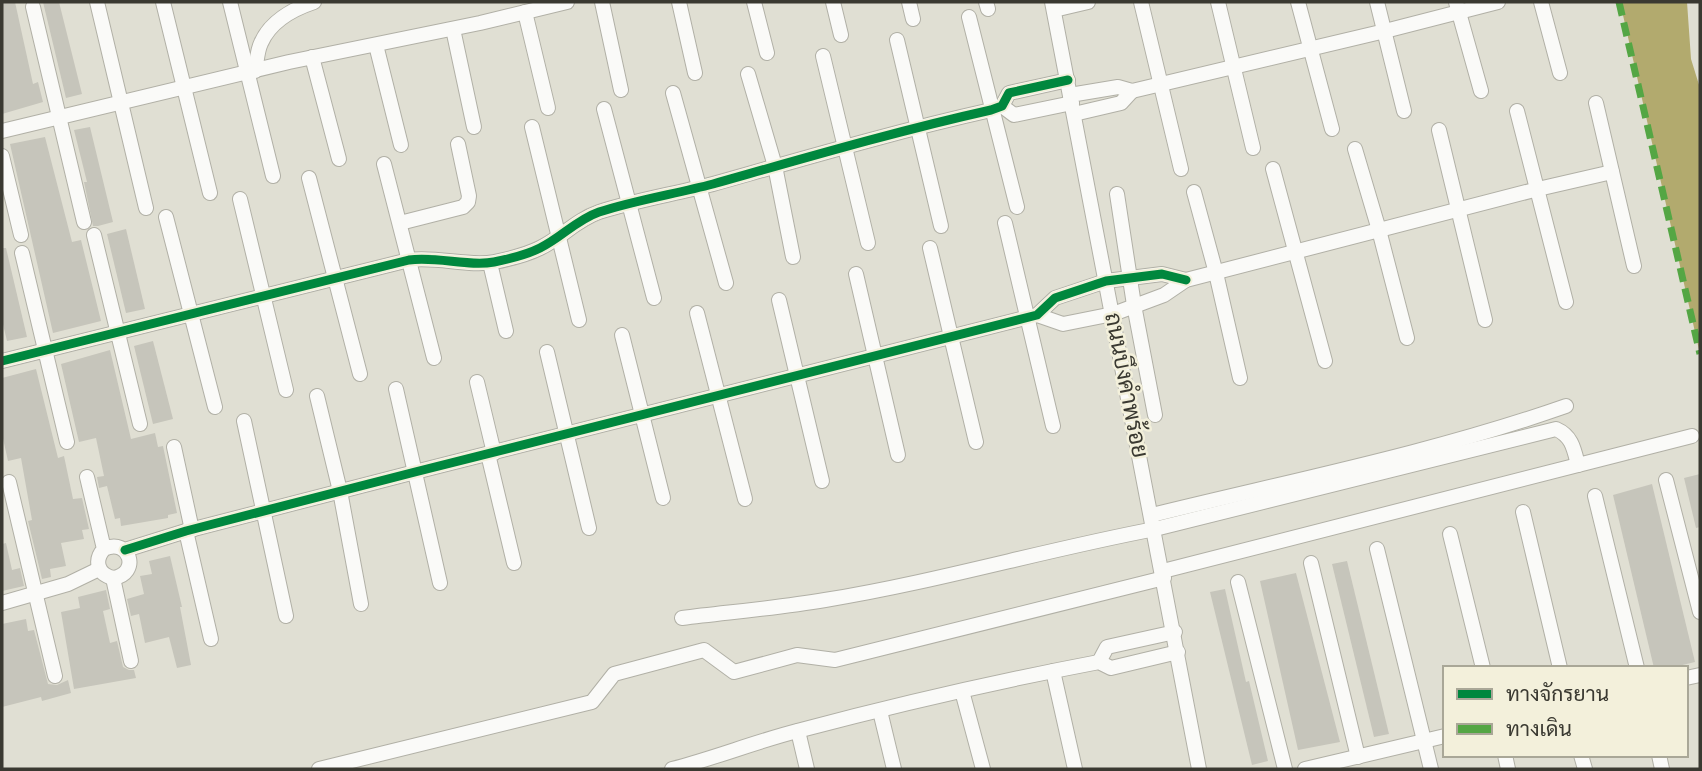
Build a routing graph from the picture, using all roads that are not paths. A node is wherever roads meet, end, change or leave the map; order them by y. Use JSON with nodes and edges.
{"nodes":[{"id":1,"x":97,"y":2,"type":"edge"},
{"id":2,"x":163,"y":2,"type":"edge"},
{"id":3,"x":230,"y":2,"type":"edge"},
{"id":4,"x":567,"y":2,"type":"edge"},
{"id":5,"x":601,"y":2,"type":"edge"},
{"id":6,"x":679,"y":2,"type":"edge"},
{"id":7,"x":754,"y":2,"type":"edge"},
{"id":8,"x":833,"y":2,"type":"edge"},
{"id":9,"x":909,"y":2,"type":"edge"},
{"id":10,"x":1088,"y":2,"type":"edge"},
{"id":11,"x":1141,"y":2,"type":"edge"},
{"id":12,"x":1218,"y":2,"type":"edge"},
{"id":13,"x":1298,"y":2,"type":"edge"},
{"id":14,"x":1377,"y":2,"type":"edge"},
{"id":15,"x":1498,"y":2,"type":"edge"},
{"id":16,"x":1541,"y":2,"type":"edge"},
{"id":17,"x":305,"y":3,"type":"edge"},
{"id":18,"x":1053,"y":6,"type":"edge"},
{"id":19,"x":33,"y":7,"type":"dead end"},
{"id":20,"x":1457,"y":7,"type":"edge"},
{"id":21,"x":525,"y":12,"type":"junction"},
{"id":22,"x":969,"y":17,"type":"dead end"},
{"id":23,"x":913,"y":19,"type":"dead end"},
{"id":24,"x":453,"y":29,"type":"junction"},
{"id":25,"x":1385,"y":31,"type":"junction"},
{"id":26,"x":841,"y":35,"type":"dead end"},
{"id":27,"x":897,"y":40,"type":"dead end"},
{"id":28,"x":376,"y":45,"type":"junction"},
{"id":29,"x":1310,"y":49,"type":"junction"},
{"id":30,"x":766,"y":53,"type":"dead end"},
{"id":31,"x":823,"y":56,"type":"dead end"},
{"id":32,"x":312,"y":57,"type":"junction"},
{"id":33,"x":1233,"y":66,"type":"junction"},
{"id":34,"x":251,"y":72,"type":"junction"},
{"id":35,"x":695,"y":73,"type":"dead end"},
{"id":36,"x":1559,"y":73,"type":"dead end"},
{"id":37,"x":748,"y":74,"type":"dead end"},
{"id":38,"x":1068,"y":80,"type":"junction"},
{"id":39,"x":1161,"y":83,"type":"junction"},
{"id":40,"x":184,"y":87,"type":"junction"},
{"id":41,"x":621,"y":90,"type":"dead end"},
{"id":42,"x":1481,"y":91,"type":"dead end"},
{"id":43,"x":673,"y":93,"type":"dead end"},
{"id":44,"x":121,"y":103,"type":"junction"},
{"id":45,"x":1596,"y":103,"type":"dead end"},
{"id":46,"x":1072,"y":104,"type":"junction"},
{"id":47,"x":548,"y":108,"type":"dead end"},
{"id":48,"x":997,"y":108,"type":"junction"},
{"id":49,"x":604,"y":109,"type":"dead end"},
{"id":50,"x":1404,"y":111,"type":"dead end"},
{"id":51,"x":1517,"y":111,"type":"dead end"},
{"id":52,"x":59,"y":117,"type":"junction"},
{"id":53,"x":918,"y":126,"type":"junction"},
{"id":54,"x":474,"y":127,"type":"dead end"},
{"id":55,"x":533,"y":127,"type":"dead end"},
{"id":56,"x":1332,"y":129,"type":"dead end"},
{"id":57,"x":1439,"y":130,"type":"dead end"},
{"id":58,"x":2,"y":131,"type":"edge"},
{"id":59,"x":458,"y":144,"type":"dead end"},
{"id":60,"x":401,"y":145,"type":"dead end"},
{"id":61,"x":845,"y":147,"type":"junction"},
{"id":62,"x":1253,"y":148,"type":"dead end"},
{"id":63,"x":1356,"y":149,"type":"dead end"},
{"id":64,"x":2,"y":156,"type":"edge"},
{"id":65,"x":339,"y":159,"type":"dead end"},
{"id":66,"x":384,"y":164,"type":"dead end"},
{"id":67,"x":775,"y":166,"type":"junction"},
{"id":68,"x":1181,"y":169,"type":"dead end"},
{"id":69,"x":1273,"y":169,"type":"dead end"},
{"id":70,"x":1612,"y":172,"type":"junction"},
{"id":71,"x":272,"y":176,"type":"dead end"},
{"id":72,"x":309,"y":178,"type":"dead end"},
{"id":73,"x":700,"y":187,"type":"junction"},
{"id":74,"x":1538,"y":189,"type":"junction"},
{"id":75,"x":1194,"y":192,"type":"dead end"},
{"id":76,"x":210,"y":193,"type":"dead end"},
{"id":77,"x":1118,"y":194,"type":"dead end"},
{"id":78,"x":240,"y":198,"type":"dead end"},
{"id":79,"x":629,"y":203,"type":"junction"},
{"id":80,"x":1017,"y":207,"type":"dead end"},
{"id":81,"x":146,"y":208,"type":"dead end"},
{"id":82,"x":1458,"y":210,"type":"junction"},
{"id":83,"x":166,"y":217,"type":"dead end"},
{"id":84,"x":84,"y":222,"type":"dead end"},
{"id":85,"x":400,"y":223,"type":"junction"},
{"id":86,"x":1005,"y":223,"type":"dead end"},
{"id":87,"x":941,"y":226,"type":"dead end"},
{"id":88,"x":1380,"y":230,"type":"junction"},
{"id":89,"x":21,"y":234,"type":"dead end"},
{"id":90,"x":94,"y":235,"type":"dead end"},
{"id":91,"x":558,"y":237,"type":"junction"},
{"id":92,"x":868,"y":243,"type":"dead end"},
{"id":93,"x":930,"y":247,"type":"dead end"},
{"id":94,"x":1297,"y":252,"type":"junction"},
{"id":95,"x":22,"y":253,"type":"dead end"},
{"id":96,"x":793,"y":257,"type":"dead end"},
{"id":97,"x":409,"y":260,"type":"junction"},
{"id":98,"x":490,"y":263,"type":"junction"},
{"id":99,"x":1634,"y":266,"type":"dead end"},
{"id":100,"x":1216,"y":273,"type":"junction"},
{"id":101,"x":856,"y":274,"type":"dead end"},
{"id":102,"x":336,"y":277,"type":"junction"},
{"id":103,"x":1130,"y":278,"type":"junction"},
{"id":104,"x":1186,"y":280,"type":"junction"},
{"id":105,"x":1106,"y":281,"type":"junction"},
{"id":106,"x":726,"y":283,"type":"dead end"},
{"id":107,"x":263,"y":296,"type":"junction"},
{"id":108,"x":654,"y":298,"type":"dead end"},
{"id":109,"x":779,"y":300,"type":"dead end"},
{"id":110,"x":1566,"y":302,"type":"dead end"},
{"id":111,"x":1134,"y":305,"type":"junction"},
{"id":112,"x":696,"y":313,"type":"dead end"},
{"id":113,"x":190,"y":314,"type":"junction"},
{"id":114,"x":1113,"y":314,"type":"junction"},
{"id":115,"x":1032,"y":317,"type":"junction"},
{"id":116,"x":579,"y":320,"type":"dead end"},
{"id":117,"x":1485,"y":320,"type":"dead end"},
{"id":118,"x":506,"y":331,"type":"dead end"},
{"id":119,"x":118,"y":332,"type":"junction"},
{"id":120,"x":622,"y":335,"type":"dead end"},
{"id":121,"x":951,"y":337,"type":"junction"},
{"id":122,"x":1406,"y":338,"type":"dead end"},
{"id":123,"x":46,"y":350,"type":"junction"},
{"id":124,"x":547,"y":352,"type":"dead end"},
{"id":125,"x":874,"y":356,"type":"junction"},
{"id":126,"x":434,"y":358,"type":"dead end"},
{"id":127,"x":2,"y":360,"type":"edge"},
{"id":128,"x":1325,"y":362,"type":"dead end"},
{"id":129,"x":360,"y":374,"type":"dead end"},
{"id":130,"x":797,"y":376,"type":"junction"},
{"id":131,"x":1240,"y":377,"type":"dead end"},
{"id":132,"x":477,"y":382,"type":"dead end"},
{"id":133,"x":396,"y":389,"type":"dead end"},
{"id":134,"x":286,"y":390,"type":"dead end"},
{"id":135,"x":317,"y":396,"type":"dead end"},
{"id":136,"x":718,"y":396,"type":"junction"},
{"id":137,"x":1566,"y":405,"type":"dead end"},
{"id":138,"x":215,"y":407,"type":"dead end"},
{"id":139,"x":642,"y":415,"type":"junction"},
{"id":140,"x":1155,"y":415,"type":"dead end"},
{"id":141,"x":244,"y":421,"type":"dead end"},
{"id":142,"x":140,"y":424,"type":"dead end"},
{"id":143,"x":1053,"y":426,"type":"dead end"},
{"id":144,"x":567,"y":434,"type":"junction"},
{"id":145,"x":1692,"y":436,"type":"dead end"},
{"id":146,"x":66,"y":442,"type":"dead end"},
{"id":147,"x":976,"y":442,"type":"dead end"},
{"id":148,"x":174,"y":447,"type":"dead end"},
{"id":149,"x":491,"y":453,"type":"junction"},
{"id":150,"x":898,"y":456,"type":"dead end"},
{"id":151,"x":1578,"y":465,"type":"junction"},
{"id":152,"x":415,"y":472,"type":"junction"},
{"id":153,"x":87,"y":477,"type":"dead end"},
{"id":154,"x":1666,"y":480,"type":"dead end"},
{"id":155,"x":9,"y":481,"type":"dead end"},
{"id":156,"x":822,"y":481,"type":"dead end"},
{"id":157,"x":340,"y":491,"type":"junction"},
{"id":158,"x":1595,"y":496,"type":"dead end"},
{"id":159,"x":663,"y":498,"type":"dead end"},
{"id":160,"x":745,"y":499,"type":"dead end"},
{"id":161,"x":263,"y":511,"type":"junction"},
{"id":162,"x":1522,"y":512,"type":"dead end"},
{"id":163,"x":1153,"y":522,"type":"junction"},
{"id":164,"x":589,"y":528,"type":"dead end"},
{"id":165,"x":189,"y":530,"type":"junction"},
{"id":166,"x":1450,"y":534,"type":"dead end"},
{"id":167,"x":104,"y":549,"type":"junction"},
{"id":168,"x":1377,"y":549,"type":"dead end"},
{"id":169,"x":125,"y":550,"type":"junction"},
{"id":170,"x":514,"y":563,"type":"dead end"},
{"id":171,"x":1311,"y":563,"type":"dead end"},
{"id":172,"x":99,"y":569,"type":"junction"},
{"id":173,"x":1163,"y":574,"type":"junction"},
{"id":174,"x":113,"y":578,"type":"junction"},
{"id":175,"x":1238,"y":582,"type":"dead end"},
{"id":176,"x":440,"y":583,"type":"dead end"},
{"id":177,"x":36,"y":595,"type":"junction"},
{"id":178,"x":2,"y":603,"type":"edge"},
{"id":179,"x":361,"y":604,"type":"dead end"},
{"id":180,"x":1700,"y":612,"type":"edge"},
{"id":181,"x":286,"y":616,"type":"dead end"},
{"id":182,"x":682,"y":618,"type":"dead end"},
{"id":183,"x":1175,"y":632,"type":"junction"},
{"id":184,"x":211,"y":639,"type":"dead end"},
{"id":185,"x":1178,"y":652,"type":"junction"},
{"id":186,"x":131,"y":661,"type":"dead end"},
{"id":187,"x":1099,"y":662,"type":"junction"},
{"id":188,"x":1483,"y":666,"type":"edge"},
{"id":189,"x":1560,"y":666,"type":"edge"},
{"id":190,"x":1637,"y":666,"type":"edge"},
{"id":191,"x":1053,"y":671,"type":"junction"},
{"id":192,"x":55,"y":676,"type":"dead end"},
{"id":193,"x":962,"y":691,"type":"junction"},
{"id":194,"x":880,"y":711,"type":"junction"},
{"id":195,"x":797,"y":731,"type":"junction"},
{"id":196,"x":1443,"y":736,"type":"edge"},
{"id":197,"x":1424,"y":741,"type":"junction"},
{"id":198,"x":1355,"y":761,"type":"edge"},
{"id":199,"x":716,"y":764,"type":"edge"},
{"id":200,"x":319,"y":769,"type":"edge"},
{"id":201,"x":672,"y":769,"type":"edge"},
{"id":202,"x":807,"y":769,"type":"edge"},
{"id":203,"x":894,"y":769,"type":"edge"},
{"id":204,"x":983,"y":769,"type":"edge"},
{"id":205,"x":1075,"y":769,"type":"edge"},
{"id":206,"x":1199,"y":769,"type":"edge"},
{"id":207,"x":1285,"y":769,"type":"edge"},
{"id":208,"x":1306,"y":769,"type":"edge"},
{"id":209,"x":1431,"y":769,"type":"edge"}],
"edges":[{"from":1,"to":44,"type":"street"},
{"from":2,"to":40,"type":"street"},
{"from":3,"to":34,"type":"street"},
{"from":4,"to":21,"type":"street"},
{"from":5,"to":41,"type":"street"},
{"from":6,"to":35,"type":"street"},
{"from":7,"to":30,"type":"street"},
{"from":8,"to":26,"type":"street"},
{"from":9,"to":23,"type":"street"},
{"from":10,"to":18,"type":"street"},
{"from":11,"to":39,"type":"street"},
{"from":12,"to":33,"type":"street"},
{"from":13,"to":29,"type":"street"},
{"from":14,"to":25,"type":"street"},
{"from":15,"to":20,"type":"street"},
{"from":16,"to":36,"type":"street"},
{"from":17,"to":34,"type":"street"},
{"from":18,"to":38,"type":"street","name":"ถนนบึงคำพร้อย"},
{"from":19,"to":52,"type":"street"},
{"from":20,"to":25,"type":"street"},
{"from":20,"to":42,"type":"street"},
{"from":21,"to":24,"type":"street"},
{"from":21,"to":47,"type":"street"},
{"from":22,"to":48,"type":"street"},
{"from":24,"to":28,"type":"street"},
{"from":24,"to":54,"type":"street"},
{"from":25,"to":29,"type":"street"},
{"from":25,"to":50,"type":"street"},
{"from":27,"to":53,"type":"street"},
{"from":28,"to":32,"type":"street"},
{"from":28,"to":60,"type":"street"},
{"from":29,"to":33,"type":"street"},
{"from":29,"to":56,"type":"street"},
{"from":31,"to":61,"type":"street"},
{"from":32,"to":34,"type":"street"},
{"from":32,"to":65,"type":"street"},
{"from":33,"to":39,"type":"street"},
{"from":33,"to":62,"type":"street"},
{"from":34,"to":40,"type":"street"},
{"from":34,"to":71,"type":"street"},
{"from":37,"to":67,"type":"street"},
{"from":38,"to":46,"type":"street","name":"ถนนบึงคำพร้อย"},
{"from":38,"to":48,"type":"street"},
{"from":39,"to":46,"type":"street"},
{"from":39,"to":68,"type":"street"},
{"from":40,"to":44,"type":"street"},
{"from":40,"to":76,"type":"street"},
{"from":43,"to":73,"type":"street"},
{"from":44,"to":52,"type":"street"},
{"from":44,"to":81,"type":"street"},
{"from":45,"to":70,"type":"street"},
{"from":46,"to":48,"type":"street"},
{"from":46,"to":105,"type":"street","name":"ถนนบึงคำพร้อย"},
{"from":48,"to":53,"type":"street"},
{"from":48,"to":80,"type":"street"},
{"from":49,"to":79,"type":"street"},
{"from":51,"to":74,"type":"street"},
{"from":52,"to":58,"type":"street"},
{"from":52,"to":84,"type":"street"},
{"from":53,"to":61,"type":"street"},
{"from":53,"to":87,"type":"street"},
{"from":55,"to":91,"type":"street"},
{"from":57,"to":82,"type":"street"},
{"from":59,"to":85,"type":"street"},
{"from":61,"to":67,"type":"street"},
{"from":61,"to":92,"type":"street"},
{"from":63,"to":88,"type":"street"},
{"from":64,"to":89,"type":"street"},
{"from":66,"to":85,"type":"street"},
{"from":67,"to":73,"type":"street"},
{"from":67,"to":96,"type":"street"},
{"from":69,"to":94,"type":"street"},
{"from":70,"to":74,"type":"street"},
{"from":70,"to":99,"type":"street"},
{"from":72,"to":102,"type":"street"},
{"from":73,"to":79,"type":"street"},
{"from":73,"to":106,"type":"street"},
{"from":74,"to":82,"type":"street"},
{"from":74,"to":110,"type":"street"},
{"from":75,"to":100,"type":"street"},
{"from":77,"to":103,"type":"street"},
{"from":78,"to":107,"type":"street"},
{"from":79,"to":91,"type":"street"},
{"from":79,"to":108,"type":"street"},
{"from":82,"to":88,"type":"street"},
{"from":82,"to":117,"type":"street"},
{"from":83,"to":113,"type":"street"},
{"from":85,"to":97,"type":"street"},
{"from":86,"to":115,"type":"street"},
{"from":88,"to":94,"type":"street"},
{"from":88,"to":122,"type":"street"},
{"from":90,"to":119,"type":"street"},
{"from":91,"to":98,"type":"street"},
{"from":91,"to":116,"type":"street"},
{"from":93,"to":121,"type":"street"},
{"from":94,"to":100,"type":"street"},
{"from":94,"to":128,"type":"street"},
{"from":95,"to":123,"type":"street"},
{"from":97,"to":98,"type":"street"},
{"from":97,"to":102,"type":"street"},
{"from":97,"to":126,"type":"street"},
{"from":98,"to":118,"type":"street"},
{"from":100,"to":104,"type":"street"},
{"from":100,"to":131,"type":"street"},
{"from":101,"to":125,"type":"street"},
{"from":102,"to":107,"type":"street"},
{"from":102,"to":129,"type":"street"},
{"from":103,"to":104,"type":"street"},
{"from":103,"to":105,"type":"street"},
{"from":103,"to":111,"type":"street"},
{"from":104,"to":111,"type":"street"},
{"from":105,"to":114,"type":"street","name":"ถนนบึงคำพร้อย"},
{"from":105,"to":115,"type":"street"},
{"from":107,"to":113,"type":"street"},
{"from":107,"to":134,"type":"street"},
{"from":109,"to":130,"type":"street"},
{"from":111,"to":114,"type":"street"},
{"from":111,"to":140,"type":"street"},
{"from":112,"to":136,"type":"street"},
{"from":113,"to":119,"type":"street"},
{"from":113,"to":138,"type":"street"},
{"from":114,"to":115,"type":"street"},
{"from":114,"to":163,"type":"street","name":"ถนนบึงคำพร้อย"},
{"from":115,"to":121,"type":"street"},
{"from":115,"to":143,"type":"street"},
{"from":119,"to":123,"type":"street"},
{"from":119,"to":142,"type":"street"},
{"from":120,"to":139,"type":"street"},
{"from":121,"to":125,"type":"street"},
{"from":121,"to":147,"type":"street"},
{"from":123,"to":127,"type":"street"},
{"from":123,"to":146,"type":"street"},
{"from":124,"to":144,"type":"street"},
{"from":125,"to":130,"type":"street"},
{"from":125,"to":150,"type":"street"},
{"from":130,"to":136,"type":"street"},
{"from":130,"to":156,"type":"street"},
{"from":132,"to":149,"type":"street"},
{"from":133,"to":152,"type":"street"},
{"from":135,"to":157,"type":"street"},
{"from":136,"to":139,"type":"street"},
{"from":136,"to":160,"type":"street"},
{"from":137,"to":163,"type":"street"},
{"from":139,"to":144,"type":"street"},
{"from":139,"to":159,"type":"street"},
{"from":141,"to":161,"type":"street"},
{"from":144,"to":149,"type":"street"},
{"from":144,"to":164,"type":"street"},
{"from":145,"to":151,"type":"street"},
{"from":148,"to":165,"type":"street"},
{"from":149,"to":152,"type":"street"},
{"from":149,"to":170,"type":"street"},
{"from":151,"to":163,"type":"street"},
{"from":151,"to":173,"type":"street"},
{"from":152,"to":157,"type":"street"},
{"from":152,"to":176,"type":"street"},
{"from":153,"to":167,"type":"street"},
{"from":154,"to":180,"type":"street"},
{"from":155,"to":177,"type":"street"},
{"from":157,"to":161,"type":"street"},
{"from":157,"to":179,"type":"street"},
{"from":158,"to":190,"type":"street"},
{"from":161,"to":165,"type":"street"},
{"from":161,"to":181,"type":"street"},
{"from":162,"to":189,"type":"street"},
{"from":163,"to":173,"type":"street","name":"ถนนบึงคำพร้อย"},
{"from":163,"to":182,"type":"street"},
{"from":165,"to":169,"type":"street"},
{"from":165,"to":184,"type":"street"},
{"from":166,"to":188,"type":"street"},
{"from":167,"to":169,"type":"street"},
{"from":167,"to":172,"type":"street"},
{"from":168,"to":197,"type":"street"},
{"from":169,"to":174,"type":"street"},
{"from":171,"to":198,"type":"street"},
{"from":172,"to":174,"type":"street"},
{"from":172,"to":177,"type":"street"},
{"from":173,"to":183,"type":"street","name":"ถนนบึงคำพร้อย"},
{"from":173,"to":200,"type":"street"},
{"from":174,"to":186,"type":"street"},
{"from":175,"to":207,"type":"street"},
{"from":177,"to":178,"type":"street"},
{"from":177,"to":192,"type":"street"},
{"from":183,"to":185,"type":"street","name":"ถนนบึงคำพร้อย"},
{"from":183,"to":187,"type":"street"},
{"from":185,"to":187,"type":"street"},
{"from":185,"to":206,"type":"street","name":"ถนนบึงคำพร้อย"},
{"from":187,"to":191,"type":"street"},
{"from":191,"to":193,"type":"street"},
{"from":191,"to":205,"type":"street"},
{"from":193,"to":194,"type":"street"},
{"from":193,"to":204,"type":"street"},
{"from":194,"to":195,"type":"street"},
{"from":194,"to":203,"type":"street"},
{"from":195,"to":199,"type":"street"},
{"from":195,"to":202,"type":"street"},
{"from":196,"to":197,"type":"street"},
{"from":197,"to":198,"type":"street"},
{"from":197,"to":209,"type":"street"},
{"from":198,"to":208,"type":"street"},
{"from":199,"to":201,"type":"street"}]}
